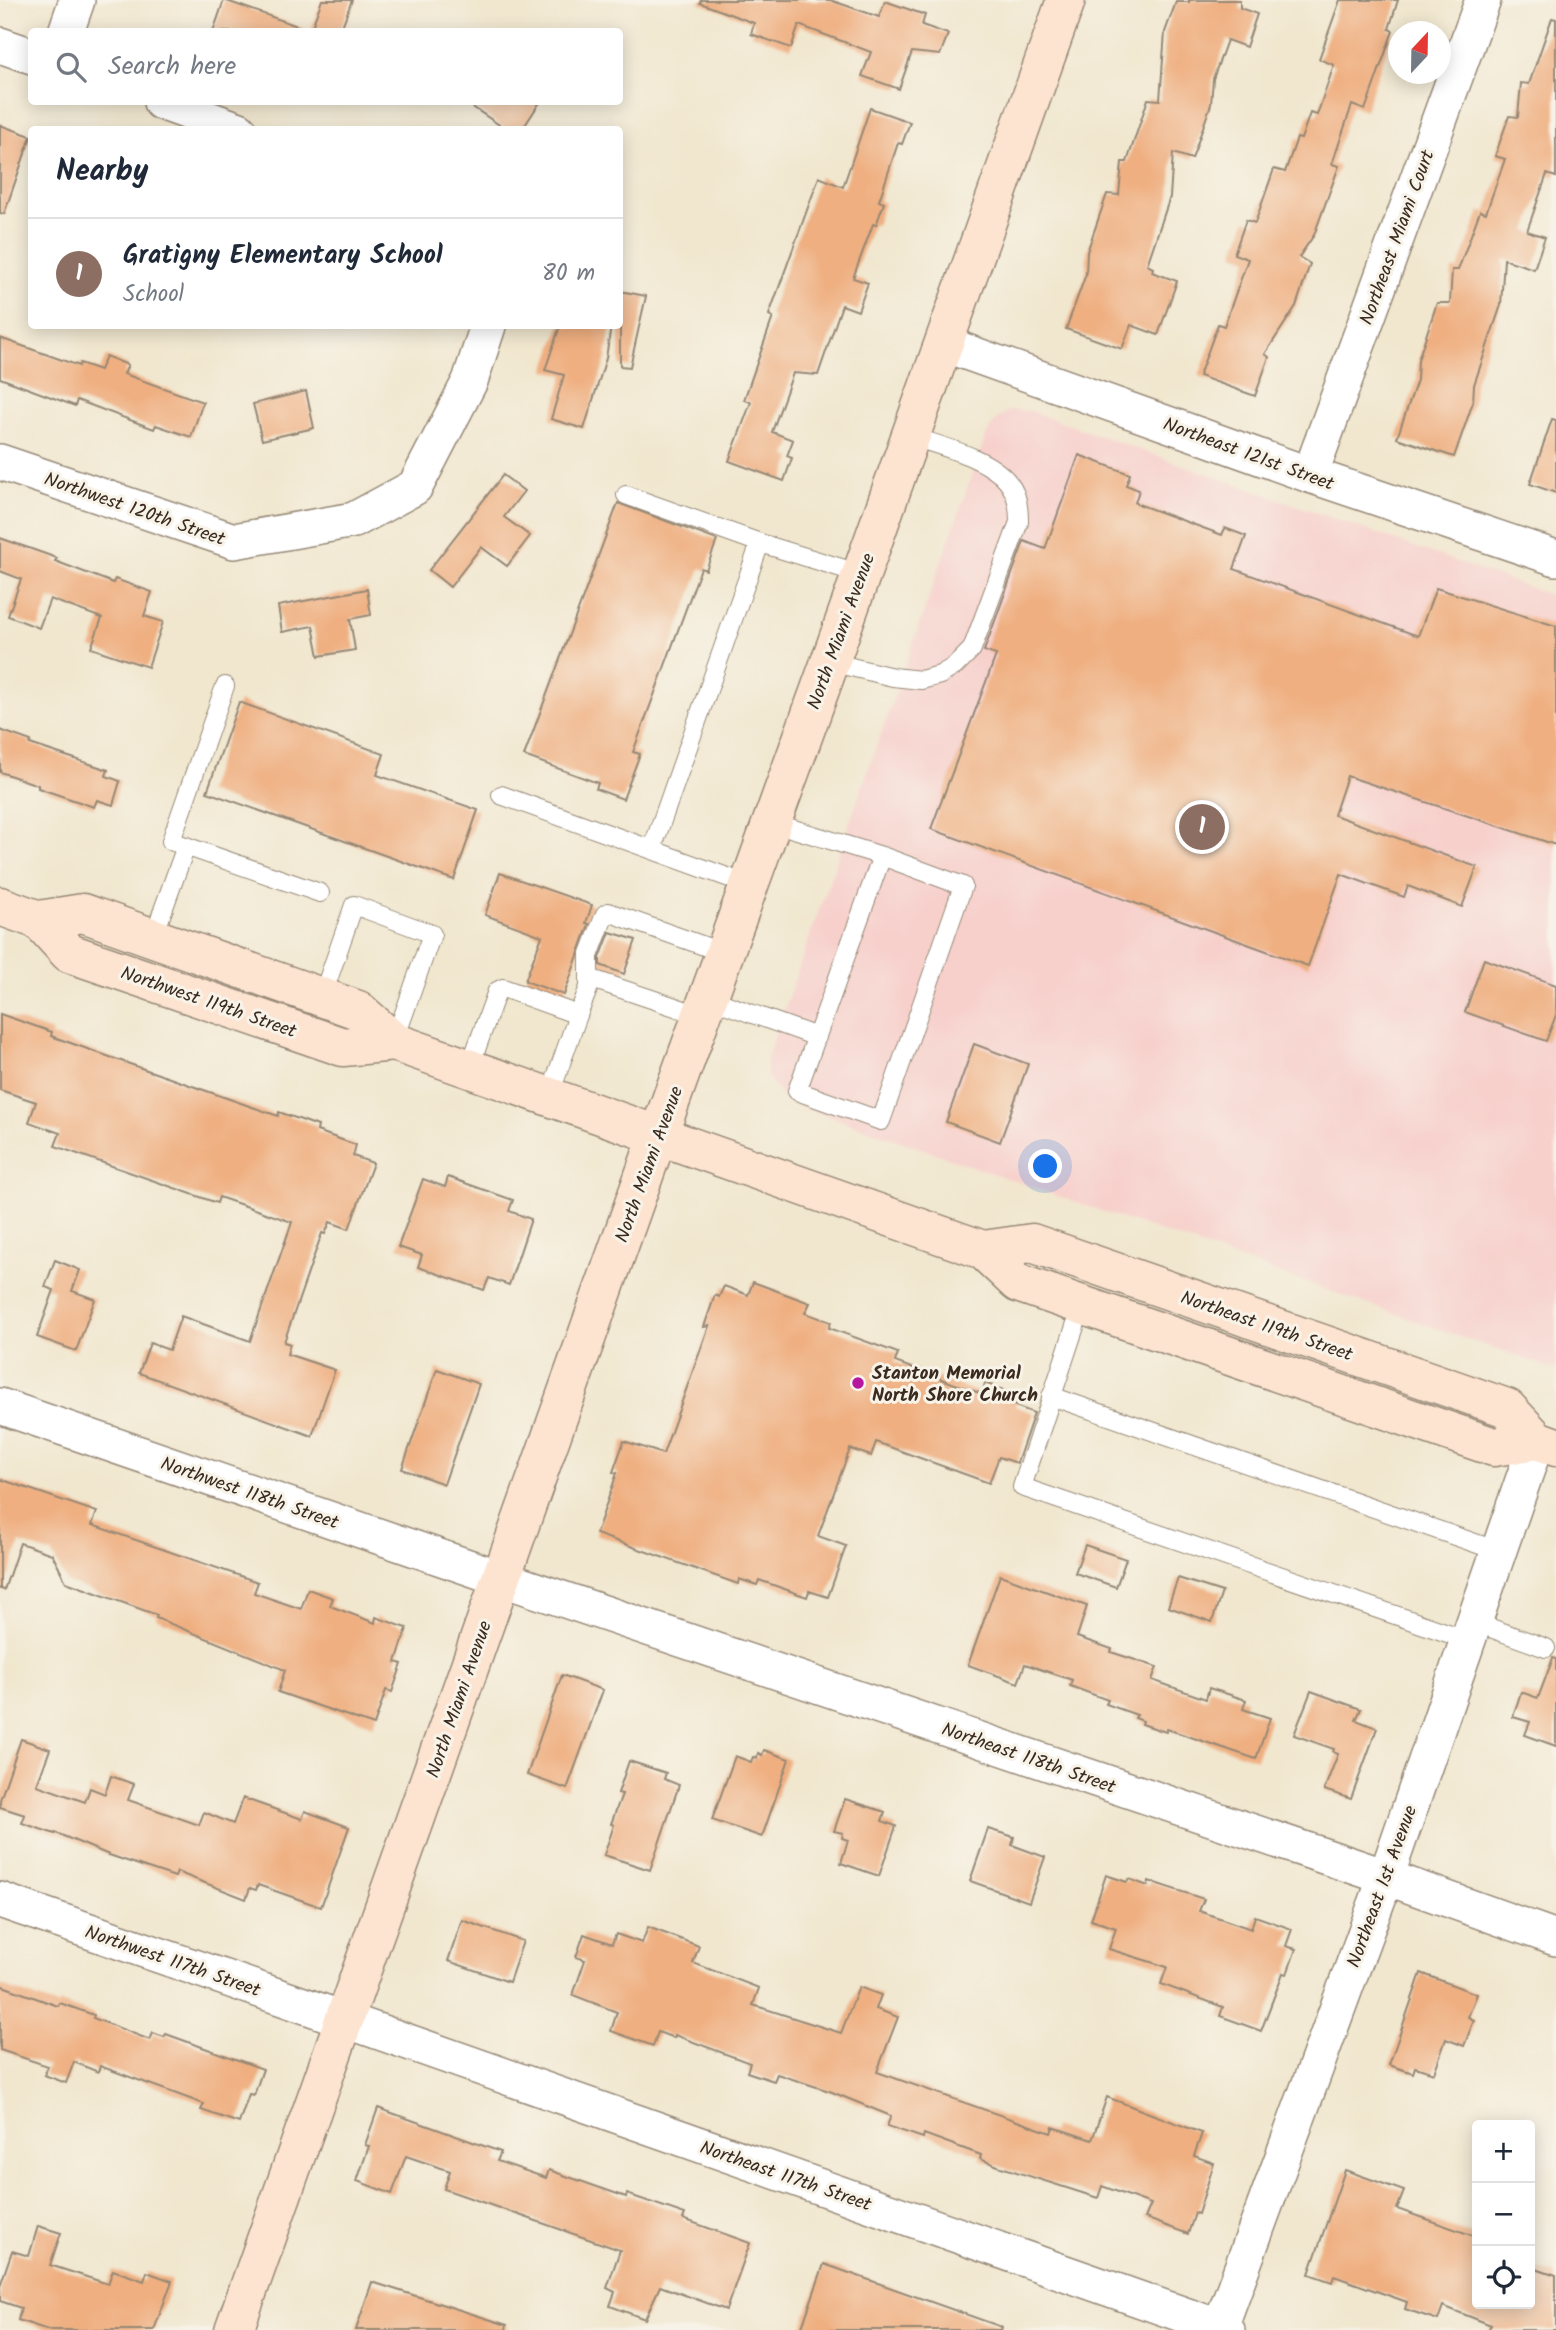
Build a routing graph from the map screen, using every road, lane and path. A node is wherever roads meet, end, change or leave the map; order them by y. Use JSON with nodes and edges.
{"nodes":[{"id":1,"x":78,"y":0,"type":"edge"},
{"id":2,"x":1483,"y":0,"type":"edge"},
{"id":3,"x":1059,"y":2,"type":"edge"},
{"id":4,"x":68,"y":28,"type":"edge"},
{"id":5,"x":0,"y":45,"type":"edge"},
{"id":6,"x":28,"y":54,"type":"edge"},
{"id":7,"x":169,"y":105,"type":"edge"},
{"id":8,"x":228,"y":126,"type":"edge"},
{"id":9,"x":487,"y":329,"type":"edge"},
{"id":10,"x":944,"y":344,"type":"junction"},
{"id":11,"x":910,"y":436,"type":"junction"},
{"id":12,"x":0,"y":463,"type":"edge"},
{"id":13,"x":1310,"y":475,"type":"junction"},
{"id":14,"x":626,"y":495,"type":"dead end"},
{"id":15,"x":760,"y":543,"type":"junction"},
{"id":16,"x":1556,"y":558,"type":"edge"},
{"id":17,"x":861,"y":574,"type":"junction"},
{"id":18,"x":830,"y":662,"type":"junction"},
{"id":19,"x":225,"y":686,"type":"dead end"},
{"id":20,"x":501,"y":795,"type":"dead end"},
{"id":21,"x":771,"y":821,"type":"junction"},
{"id":22,"x":186,"y":846,"type":"junction"},
{"id":23,"x":652,"y":849,"type":"junction"},
{"id":24,"x":883,"y":856,"type":"junction"},
{"id":25,"x":749,"y":885,"type":"junction"},
{"id":26,"x":320,"y":893,"type":"dead end"},
{"id":27,"x":0,"y":906,"type":"edge"},
{"id":28,"x":39,"y":920,"type":"junction"},
{"id":29,"x":153,"y":938,"type":"junction"},
{"id":30,"x":724,"y":953,"type":"junction"},
{"id":31,"x":589,"y":978,"type":"junction"},
{"id":32,"x":322,"y":997,"type":"junction"},
{"id":33,"x":705,"y":1007,"type":"junction"},
{"id":34,"x":578,"y":1015,"type":"junction"},
{"id":35,"x":817,"y":1037,"type":"junction"},
{"id":36,"x":394,"y":1042,"type":"junction"},
{"id":37,"x":468,"y":1069,"type":"junction"},
{"id":38,"x":549,"y":1097,"type":"junction"},
{"id":39,"x":658,"y":1136,"type":"junction"},
{"id":40,"x":983,"y":1250,"type":"junction"},
{"id":41,"x":1082,"y":1305,"type":"junction"},
{"id":42,"x":1051,"y":1396,"type":"junction"},
{"id":43,"x":0,"y":1406,"type":"edge"},
{"id":44,"x":1546,"y":1443,"type":"edge"},
{"id":45,"x":1498,"y":1551,"type":"junction"},
{"id":46,"x":500,"y":1578,"type":"junction"},
{"id":47,"x":1471,"y":1631,"type":"junction"},
{"id":48,"x":1546,"y":1648,"type":"dead end"},
{"id":49,"x":1386,"y":1877,"type":"junction"},
{"id":50,"x":0,"y":1900,"type":"edge"},
{"id":51,"x":1556,"y":1938,"type":"edge"},
{"id":52,"x":346,"y":2020,"type":"junction"},
{"id":53,"x":1222,"y":2329,"type":"edge"},
{"id":54,"x":234,"y":2330,"type":"edge"}],
"edges":[{"from":1,"to":4,"type":"street"},
{"from":2,"to":13,"type":"street","name":"Northeast Miami Court"},
{"from":3,"to":10,"type":"main road","name":"North Miami Avenue"},
{"from":5,"to":6,"type":"street"},
{"from":7,"to":8,"type":"street"},
{"from":9,"to":12,"type":"street","name":"Northwest 120th Street"},
{"from":10,"to":11,"type":"main road","name":"North Miami Avenue"},
{"from":10,"to":13,"type":"street","name":"Northeast 121st Street"},
{"from":11,"to":17,"type":"main road","name":"North Miami Avenue"},
{"from":11,"to":18,"type":"lane"},
{"from":13,"to":16,"type":"street","name":"Northeast 121st Street"},
{"from":14,"to":15,"type":"lane"},
{"from":15,"to":17,"type":"lane"},
{"from":15,"to":23,"type":"lane"},
{"from":17,"to":18,"type":"main road","name":"North Miami Avenue"},
{"from":18,"to":21,"type":"main road","name":"North Miami Avenue"},
{"from":19,"to":22,"type":"lane"},
{"from":20,"to":23,"type":"lane"},
{"from":21,"to":24,"type":"lane"},
{"from":21,"to":25,"type":"main road","name":"North Miami Avenue"},
{"from":22,"to":26,"type":"lane"},
{"from":22,"to":29,"type":"lane"},
{"from":23,"to":25,"type":"lane"},
{"from":24,"to":35,"type":"lane"},
{"from":24,"to":35,"type":"lane"},
{"from":25,"to":30,"type":"main road","name":"North Miami Avenue"},
{"from":27,"to":28,"type":"main road","name":"Northwest 119th Street"},
{"from":28,"to":29,"type":"main road","name":"Northwest 119th Street"},
{"from":28,"to":36,"type":"main road","name":"Northwest 119th Street"},
{"from":29,"to":32,"type":"main road","name":"Northwest 119th Street"},
{"from":30,"to":31,"type":"lane"},
{"from":30,"to":33,"type":"main road","name":"North Miami Avenue"},
{"from":31,"to":33,"type":"lane"},
{"from":31,"to":34,"type":"lane"},
{"from":32,"to":36,"type":"main road","name":"Northwest 119th Street"},
{"from":32,"to":36,"type":"lane"},
{"from":33,"to":35,"type":"lane"},
{"from":33,"to":39,"type":"main road","name":"North Miami Avenue"},
{"from":34,"to":37,"type":"lane"},
{"from":34,"to":38,"type":"lane"},
{"from":36,"to":37,"type":"main road","name":"Northwest 119th Street"},
{"from":37,"to":38,"type":"main road","name":"Northwest 119th Street"},
{"from":38,"to":39,"type":"main road","name":"Northwest 119th Street"},
{"from":39,"to":40,"type":"main road","name":"Northeast 119th Street"},
{"from":39,"to":46,"type":"main road","name":"North Miami Avenue"},
{"from":40,"to":41,"type":"main road","name":"Northeast 119th Street"},
{"from":40,"to":44,"type":"main road","name":"Northeast 119th Street"},
{"from":41,"to":42,"type":"lane"},
{"from":41,"to":44,"type":"main road","name":"Northeast 119th Street"},
{"from":42,"to":45,"type":"lane"},
{"from":42,"to":47,"type":"lane"},
{"from":43,"to":46,"type":"street","name":"Northwest 118th Street"},
{"from":44,"to":45,"type":"street","name":"Northeast 1st Avenue"},
{"from":45,"to":47,"type":"street","name":"Northeast 1st Avenue"},
{"from":46,"to":49,"type":"street","name":"Northeast 118th Street"},
{"from":46,"to":52,"type":"main road","name":"North Miami Avenue"},
{"from":47,"to":48,"type":"lane"},
{"from":47,"to":49,"type":"street","name":"Northeast 1st Avenue"},
{"from":49,"to":51,"type":"street","name":"Northeast 118th Street"},
{"from":49,"to":53,"type":"street","name":"Northeast 1st Avenue"},
{"from":50,"to":52,"type":"street","name":"Northwest 117th Street"},
{"from":52,"to":53,"type":"street","name":"Northeast 117th Street"},
{"from":52,"to":54,"type":"main road","name":"North Miami Avenue"}]}
